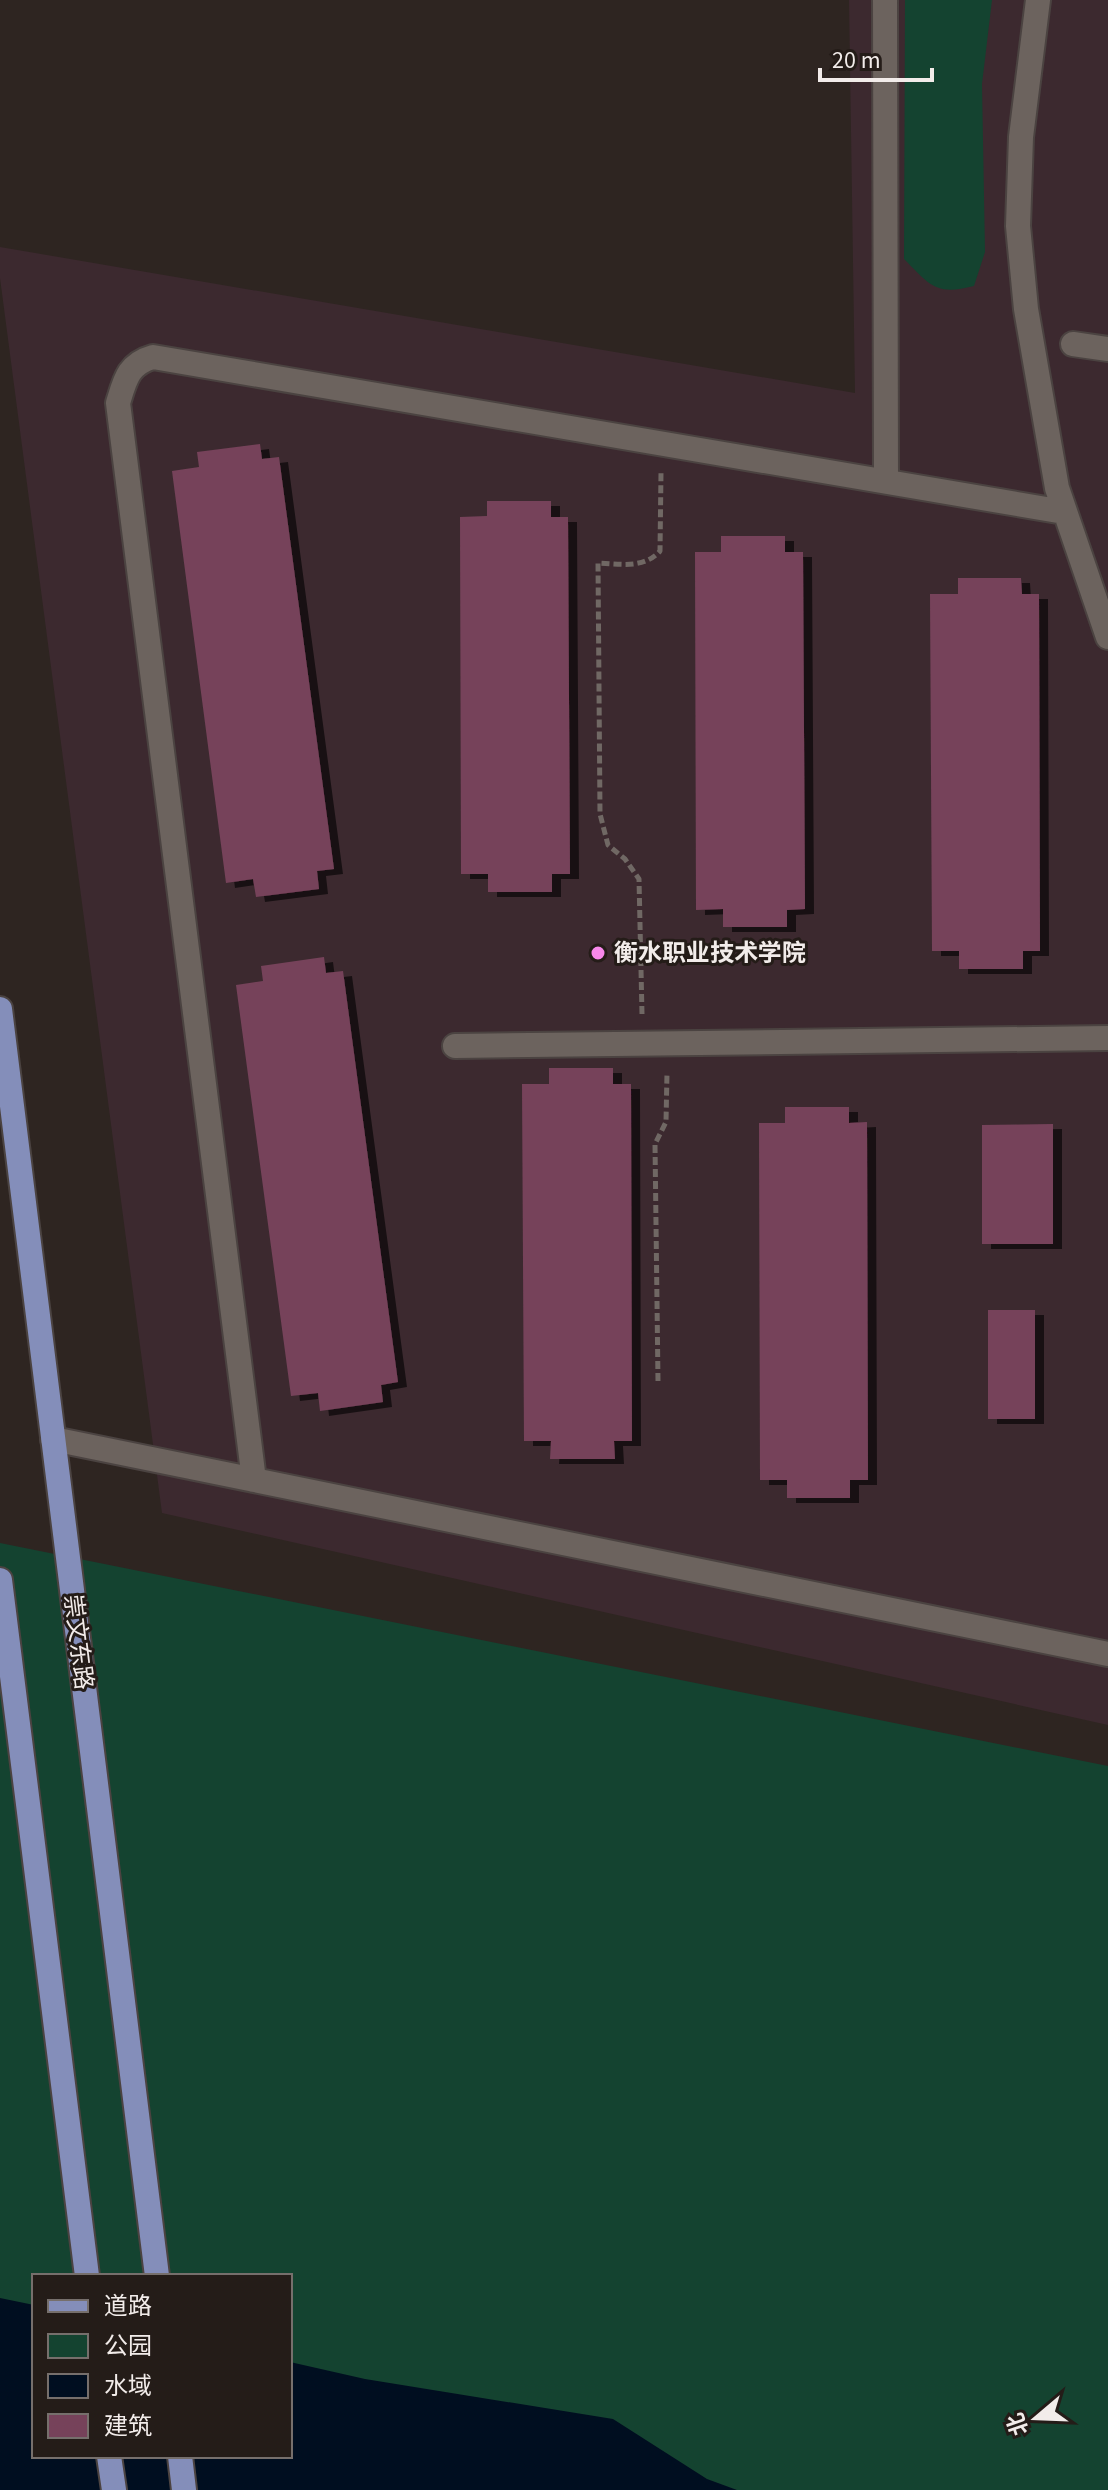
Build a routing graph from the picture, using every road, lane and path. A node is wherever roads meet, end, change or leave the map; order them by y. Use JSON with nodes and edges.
{"nodes":[{"id":1,"x":885,"y":0,"type":"edge"},
{"id":2,"x":1038,"y":0,"type":"edge"},
{"id":3,"x":1073,"y":344,"type":"dead end"},
{"id":4,"x":1108,"y":349,"type":"edge"},
{"id":5,"x":661,"y":443,"type":"junction"},
{"id":6,"x":886,"y":481,"type":"junction"},
{"id":7,"x":1064,"y":512,"type":"junction"},
{"id":8,"x":1108,"y":637,"type":"edge"},
{"id":9,"x":0,"y":1009,"type":"edge"},
{"id":10,"x":1108,"y":1038,"type":"edge"},
{"id":11,"x":654,"y":1043,"type":"junction"},
{"id":12,"x":455,"y":1046,"type":"dead end"},
{"id":13,"x":658,"y":1381,"type":"dead end"},
{"id":14,"x":53,"y":1439,"type":"junction"},
{"id":15,"x":254,"y":1480,"type":"junction"},
{"id":16,"x":0,"y":1580,"type":"edge"},
{"id":17,"x":1108,"y":1654,"type":"edge"},
{"id":18,"x":87,"y":2274,"type":"edge"},
{"id":19,"x":157,"y":2274,"type":"edge"},
{"id":20,"x":109,"y":2458,"type":"edge"},
{"id":21,"x":180,"y":2458,"type":"edge"},
{"id":22,"x":114,"y":2490,"type":"edge"},
{"id":23,"x":184,"y":2490,"type":"edge"}],
"edges":[{"from":1,"to":6,"type":"lane"},
{"from":2,"to":7,"type":"lane"},
{"from":3,"to":4,"type":"lane"},
{"from":5,"to":6,"type":"lane"},
{"from":5,"to":11,"type":"path"},
{"from":5,"to":15,"type":"lane"},
{"from":6,"to":7,"type":"lane"},
{"from":7,"to":8,"type":"lane"},
{"from":9,"to":14,"type":"main road","name":"崇文东路"},
{"from":10,"to":11,"type":"lane"},
{"from":11,"to":12,"type":"lane"},
{"from":11,"to":13,"type":"path"},
{"from":14,"to":15,"type":"lane"},
{"from":14,"to":19,"type":"main road","name":"崇文东路"},
{"from":15,"to":17,"type":"lane"},
{"from":16,"to":18,"type":"main road"},
{"from":20,"to":22,"type":"main road"},
{"from":21,"to":23,"type":"main road"}]}
